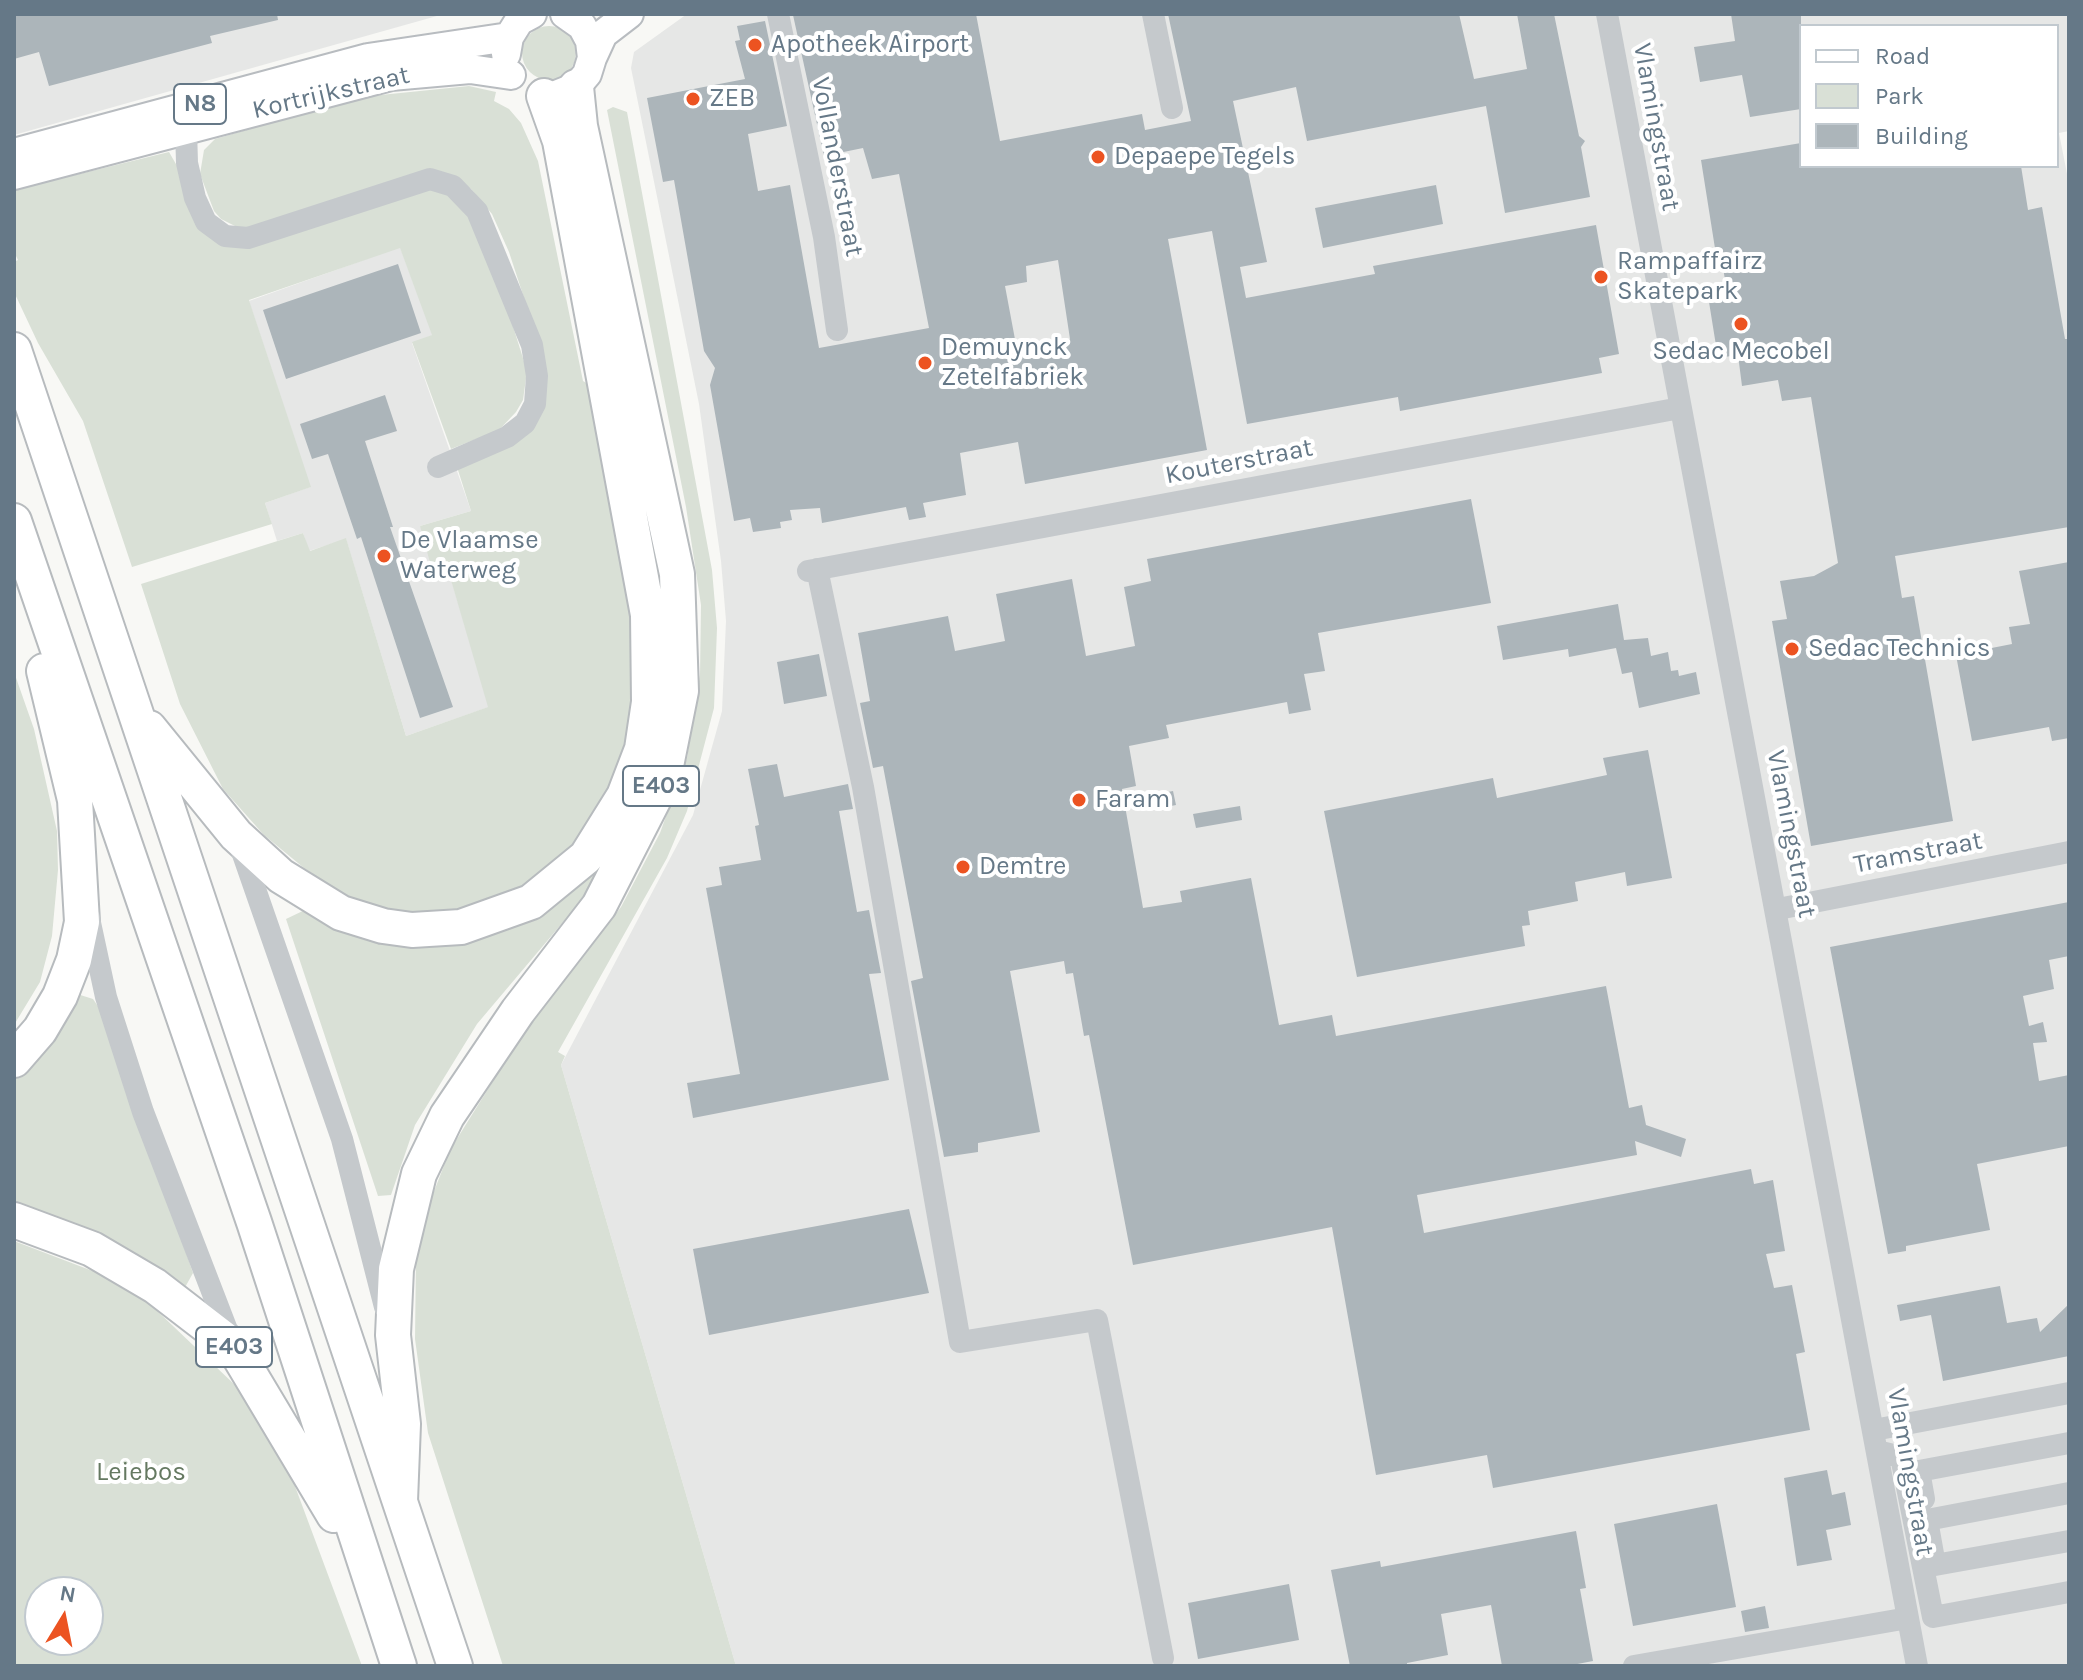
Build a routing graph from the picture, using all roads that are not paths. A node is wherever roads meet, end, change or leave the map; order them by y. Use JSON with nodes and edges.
{"nodes":[{"id":1,"x":532,"y":14,"type":"edge"},
{"id":2,"x":568,"y":14,"type":"edge"},
{"id":3,"x":629,"y":14,"type":"edge"},
{"id":4,"x":778,"y":14,"type":"edge"},
{"id":5,"x":1153,"y":14,"type":"edge"},
{"id":6,"x":1607,"y":14,"type":"edge"},
{"id":7,"x":509,"y":37,"type":"junction"},
{"id":8,"x":584,"y":72,"type":"junction"},
{"id":9,"x":511,"y":75,"type":"junction"},
{"id":10,"x":544,"y":96,"type":"junction"},
{"id":11,"x":1172,"y":108,"type":"dead end"},
{"id":12,"x":186,"y":129,"type":"junction"},
{"id":13,"x":14,"y":153,"type":"edge"},
{"id":14,"x":14,"y":175,"type":"edge"},
{"id":15,"x":837,"y":330,"type":"dead end"},
{"id":16,"x":14,"y":350,"type":"edge"},
{"id":17,"x":1680,"y":408,"type":"junction"},
{"id":18,"x":438,"y":467,"type":"dead end"},
{"id":19,"x":14,"y":521,"type":"edge"},
{"id":20,"x":42,"y":606,"type":"junction"},
{"id":21,"x":136,"y":711,"type":"junction"},
{"id":22,"x":236,"y":835,"type":"junction"},
{"id":23,"x":2069,"y":852,"type":"edge"},
{"id":24,"x":82,"y":885,"type":"junction"},
{"id":25,"x":1778,"y":909,"type":"junction"},
{"id":26,"x":14,"y":1060,"type":"edge"},
{"id":27,"x":14,"y":1220,"type":"edge"},
{"id":28,"x":393,"y":1335,"type":"junction"},
{"id":29,"x":233,"y":1346,"type":"junction"},
{"id":30,"x":2069,"y":1393,"type":"edge"},
{"id":31,"x":1876,"y":1440,"type":"junction"},
{"id":32,"x":2069,"y":1443,"type":"edge"},
{"id":33,"x":2069,"y":1493,"type":"edge"},
{"id":34,"x":400,"y":1501,"type":"junction"},
{"id":35,"x":1927,"y":1520,"type":"junction"},
{"id":36,"x":2069,"y":1541,"type":"edge"},
{"id":37,"x":365,"y":1567,"type":"junction"},
{"id":38,"x":2069,"y":1592,"type":"edge"},
{"id":39,"x":1908,"y":1618,"type":"junction"},
{"id":40,"x":1163,"y":1658,"type":"dead end"},
{"id":41,"x":399,"y":1666,"type":"edge"},
{"id":42,"x":455,"y":1666,"type":"edge"},
{"id":43,"x":1634,"y":1666,"type":"edge"},
{"id":44,"x":1917,"y":1666,"type":"edge"}],
"edges":[{"from":1,"to":7,"type":"main road"},
{"from":2,"to":8,"type":"main road"},
{"from":3,"to":8,"type":"main road"},
{"from":4,"to":15,"type":"street","name":"Vollanderstraat"},
{"from":5,"to":11,"type":"street"},
{"from":6,"to":17,"type":"street","name":"Vlamingstraat"},
{"from":7,"to":9,"type":"main road"},
{"from":7,"to":13,"type":"main road","name":"Kortrijkstraat","number":"N8"},
{"from":8,"to":10,"type":"main road"},
{"from":8,"to":28,"type":"highway","number":"E403"},
{"from":9,"to":10,"type":"main road","number":"N8"},
{"from":9,"to":12,"type":"main road","name":"Kortrijkstraat","number":"N8"},
{"from":10,"to":22,"type":"highway","number":"E403"},
{"from":12,"to":14,"type":"main road","name":"Kortrijkstraat","number":"N8"},
{"from":12,"to":18,"type":"street"},
{"from":16,"to":21,"type":"highway","number":"E403"},
{"from":17,"to":25,"type":"street","name":"Vlamingstraat"},
{"from":17,"to":40,"type":"street","name":"Kouterstraat"},
{"from":19,"to":20,"type":"highway","number":"E403"},
{"from":20,"to":24,"type":"highway","number":"E403"},
{"from":20,"to":37,"type":"highway","number":"E403"},
{"from":21,"to":22,"type":"highway","number":"E403"},
{"from":21,"to":34,"type":"highway","number":"E403"},
{"from":22,"to":28,"type":"street"},
{"from":23,"to":25,"type":"street","name":"Tramstraat"},
{"from":24,"to":26,"type":"highway","number":"E403"},
{"from":24,"to":29,"type":"street"},
{"from":25,"to":31,"type":"street","name":"Vlamingstraat"},
{"from":27,"to":29,"type":"highway","number":"E403"},
{"from":28,"to":34,"type":"highway","number":"E403"},
{"from":29,"to":37,"type":"highway","number":"E403"},
{"from":30,"to":31,"type":"street"},
{"from":31,"to":38,"type":"street"},
{"from":31,"to":39,"type":"street","name":"Vlamingstraat"},
{"from":32,"to":35,"type":"street"},
{"from":33,"to":35,"type":"street"},
{"from":34,"to":42,"type":"highway","number":"E403"},
{"from":35,"to":36,"type":"street"},
{"from":37,"to":41,"type":"highway","number":"E403"},
{"from":39,"to":43,"type":"street"},
{"from":39,"to":44,"type":"street","name":"Vlamingstraat"}]}
